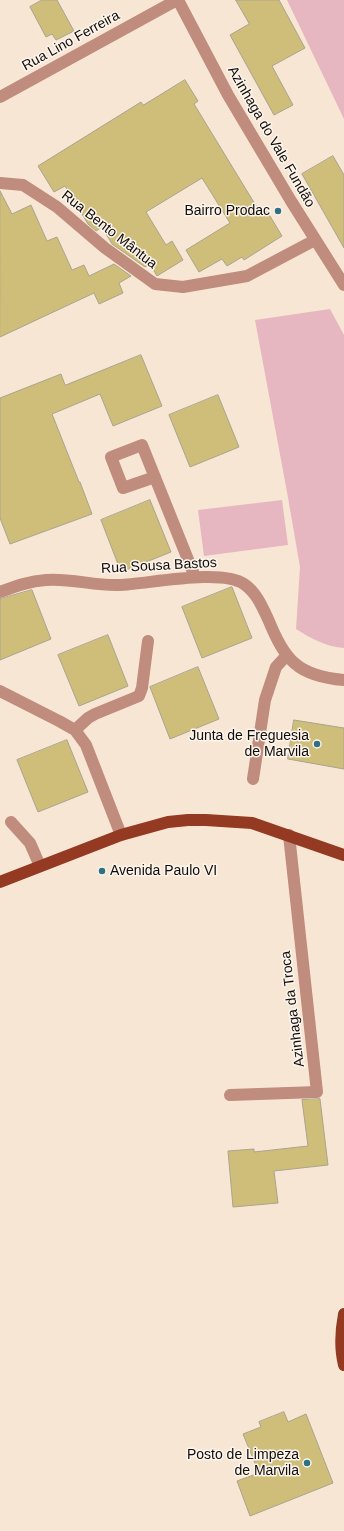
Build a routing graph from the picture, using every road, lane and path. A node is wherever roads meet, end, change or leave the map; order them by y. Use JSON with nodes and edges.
{"nodes":[{"id":1,"x":177,"y":0,"type":"edge"},
{"id":2,"x":0,"y":97,"type":"edge"},
{"id":3,"x":0,"y":183,"type":"edge"},
{"id":4,"x":315,"y":240,"type":"junction"},
{"id":5,"x":344,"y":285,"type":"edge"},
{"id":6,"x":155,"y":477,"type":"dead end"},
{"id":7,"x":195,"y":578,"type":"junction"},
{"id":8,"x":0,"y":592,"type":"edge"},
{"id":9,"x":148,"y":641,"type":"dead end"},
{"id":10,"x":287,"y":655,"type":"junction"},
{"id":11,"x":344,"y":680,"type":"edge"},
{"id":12,"x":0,"y":691,"type":"edge"},
{"id":13,"x":75,"y":730,"type":"junction"},
{"id":14,"x":253,"y":779,"type":"dead end"},
{"id":15,"x":11,"y":822,"type":"dead end"},
{"id":16,"x":121,"y":835,"type":"junction"},
{"id":17,"x":288,"y":835,"type":"junction"},
{"id":18,"x":344,"y":855,"type":"edge"},
{"id":19,"x":40,"y":866,"type":"junction"},
{"id":20,"x":0,"y":882,"type":"edge"},
{"id":21,"x":230,"y":1095,"type":"dead end"},
{"id":22,"x":344,"y":1314,"type":"edge"},
{"id":23,"x":344,"y":1365,"type":"edge"}],
"edges":[{"from":1,"to":2,"type":"street","name":"Rua Lino Ferreira"},
{"from":1,"to":4,"type":"street","name":"Azinhaga do Vale Fundão"},
{"from":3,"to":4,"type":"street","name":"Rua Bento Mântua"},
{"from":4,"to":5,"type":"street","name":"Azinhaga do Vale Fundão"},
{"from":6,"to":7,"type":"street"},
{"from":7,"to":8,"type":"street","name":"Rua Sousa Bastos"},
{"from":7,"to":10,"type":"street","name":"Rua Sousa Bastos"},
{"from":9,"to":13,"type":"street"},
{"from":10,"to":11,"type":"street","name":"Rua Sousa Bastos"},
{"from":10,"to":14,"type":"street"},
{"from":12,"to":13,"type":"street"},
{"from":13,"to":16,"type":"street"},
{"from":15,"to":19,"type":"street"},
{"from":16,"to":17,"type":"main road"},
{"from":16,"to":19,"type":"main road"},
{"from":17,"to":18,"type":"main road"},
{"from":17,"to":21,"type":"street","name":"Azinhaga da Troca"},
{"from":19,"to":20,"type":"main road"},
{"from":22,"to":23,"type":"main road"}]}
